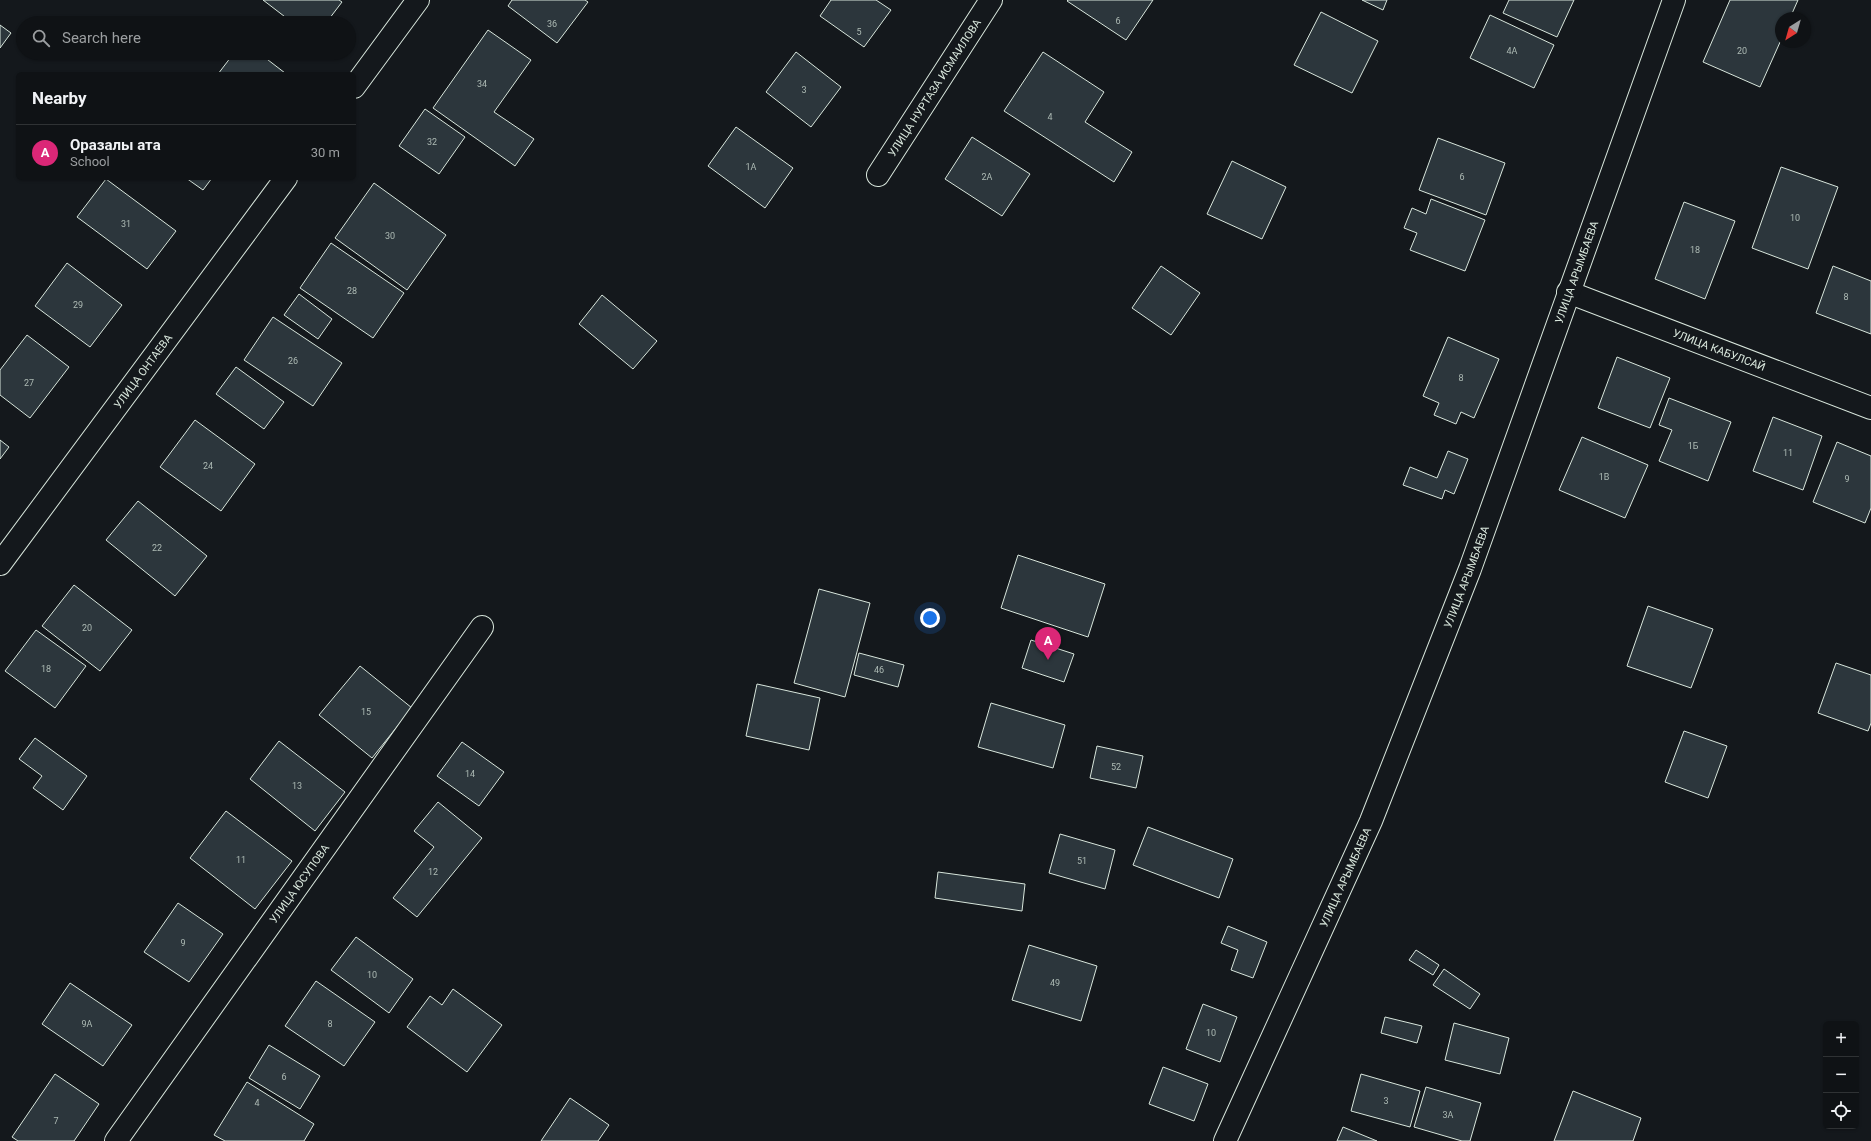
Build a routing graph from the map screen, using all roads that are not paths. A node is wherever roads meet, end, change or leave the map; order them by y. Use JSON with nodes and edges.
{"nodes":[{"id":1,"x":418,"y":0,"type":"edge"},
{"id":2,"x":991,"y":0,"type":"edge"},
{"id":3,"x":1674,"y":0,"type":"edge"},
{"id":4,"x":356,"y":84,"type":"edge"},
{"id":5,"x":878,"y":175,"type":"dead end"},
{"id":6,"x":285,"y":180,"type":"edge"},
{"id":7,"x":1568,"y":292,"type":"junction"},
{"id":8,"x":1871,"y":408,"type":"edge"},
{"id":9,"x":0,"y":564,"type":"edge"},
{"id":10,"x":482,"y":627,"type":"dead end"},
{"id":11,"x":116,"y":1141,"type":"edge"},
{"id":12,"x":1225,"y":1141,"type":"edge"}],
"edges":[{"from":1,"to":4,"type":"street"},
{"from":2,"to":5,"type":"street","name":"УЛИЦА НУРТАЗА ИСМАИЛОВА"},
{"from":3,"to":7,"type":"street","name":"УЛИЦА АРЫМБАЕВА"},
{"from":6,"to":9,"type":"street","name":"УЛИЦА ОНТАЕВА"},
{"from":7,"to":8,"type":"street","name":"УЛИЦА КАБУЛСАЙ"},
{"from":7,"to":12,"type":"street","name":"УЛИЦА АРЫМБАЕВА"},
{"from":10,"to":11,"type":"street","name":"УЛИЦА ЮСУПОВА"}]}
